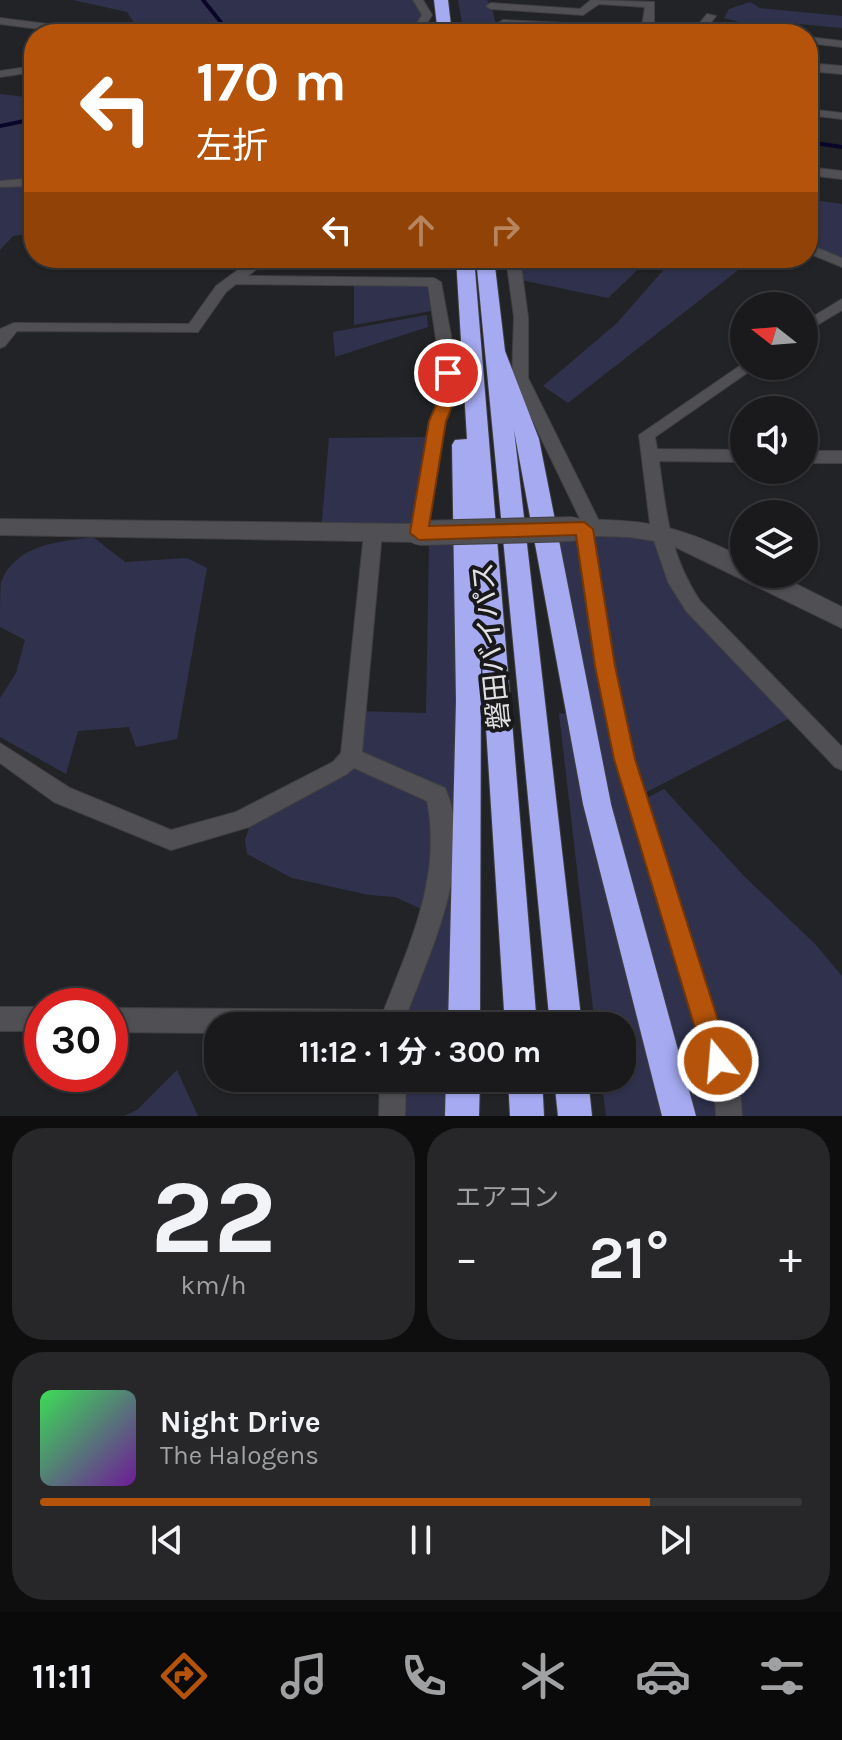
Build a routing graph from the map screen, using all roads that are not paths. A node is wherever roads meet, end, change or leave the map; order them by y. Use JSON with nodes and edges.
{"nodes":[{"id":1,"x":418,"y":0,"type":"edge"},
{"id":2,"x":441,"y":0,"type":"edge"},
{"id":3,"x":489,"y":3,"type":"edge"},
{"id":4,"x":458,"y":11,"type":"dead end"},
{"id":5,"x":711,"y":16,"type":"dead end"},
{"id":6,"x":0,"y":21,"type":"edge"},
{"id":7,"x":503,"y":23,"type":"joint"},
{"id":8,"x":24,"y":24,"type":"edge"},
{"id":9,"x":421,"y":24,"type":"edge"},
{"id":10,"x":444,"y":24,"type":"edge"},
{"id":11,"x":459,"y":24,"type":"edge"},
{"id":12,"x":523,"y":24,"type":"edge"},
{"id":13,"x":649,"y":24,"type":"edge"},
{"id":14,"x":704,"y":24,"type":"edge"},
{"id":15,"x":818,"y":41,"type":"edge"},
{"id":16,"x":842,"y":44,"type":"edge"},
{"id":17,"x":818,"y":68,"type":"edge"},
{"id":18,"x":24,"y":70,"type":"edge"},
{"id":19,"x":842,"y":70,"type":"edge"},
{"id":20,"x":0,"y":74,"type":"edge"},
{"id":21,"x":818,"y":113,"type":"edge"},
{"id":22,"x":842,"y":116,"type":"edge"},
{"id":23,"x":818,"y":172,"type":"edge"},
{"id":24,"x":842,"y":175,"type":"edge"},
{"id":25,"x":24,"y":183,"type":"edge"},
{"id":26,"x":4,"y":184,"type":"dead end"},
{"id":27,"x":818,"y":252,"type":"edge"},
{"id":28,"x":842,"y":263,"type":"edge"},
{"id":29,"x":250,"y":268,"type":"edge"},
{"id":30,"x":467,"y":268,"type":"edge"},
{"id":31,"x":485,"y":268,"type":"edge"},
{"id":32,"x":514,"y":268,"type":"edge"},
{"id":33,"x":234,"y":280,"type":"junction"},
{"id":34,"x":842,"y":303,"type":"edge"},
{"id":35,"x":818,"y":319,"type":"edge"},
{"id":36,"x":0,"y":343,"type":"edge"},
{"id":37,"x":483,"y":348,"type":"junction"},
{"id":38,"x":730,"y":379,"type":"edge"},
{"id":39,"x":649,"y":455,"type":"junction"},
{"id":40,"x":730,"y":456,"type":"edge"},
{"id":41,"x":818,"y":457,"type":"edge"},
{"id":42,"x":842,"y":457,"type":"edge"},
{"id":43,"x":0,"y":527,"type":"edge"},
{"id":44,"x":584,"y":529,"type":"junction"},
{"id":45,"x":660,"y":532,"type":"junction"},
{"id":46,"x":373,"y":533,"type":"junction"},
{"id":47,"x":419,"y":533,"type":"junction"},
{"id":48,"x":730,"y":562,"type":"edge"},
{"id":49,"x":782,"y":588,"type":"edge"},
{"id":50,"x":842,"y":618,"type":"edge"},
{"id":51,"x":0,"y":752,"type":"edge"},
{"id":52,"x":351,"y":757,"type":"junction"},
{"id":53,"x":842,"y":761,"type":"edge"},
{"id":54,"x":396,"y":1012,"type":"edge"},
{"id":55,"x":464,"y":1012,"type":"edge"},
{"id":56,"x":520,"y":1012,"type":"edge"},
{"id":57,"x":564,"y":1012,"type":"edge"},
{"id":58,"x":0,"y":1019,"type":"edge"},
{"id":59,"x":24,"y":1019,"type":"edge"},
{"id":60,"x":128,"y":1020,"type":"edge"},
{"id":61,"x":204,"y":1021,"type":"edge"},
{"id":62,"x":393,"y":1092,"type":"edge"},
{"id":63,"x":463,"y":1092,"type":"edge"},
{"id":64,"x":526,"y":1092,"type":"edge"},
{"id":65,"x":572,"y":1092,"type":"edge"},
{"id":66,"x":392,"y":1116,"type":"edge"},
{"id":67,"x":462,"y":1116,"type":"edge"},
{"id":68,"x":527,"y":1116,"type":"edge"},
{"id":69,"x":575,"y":1116,"type":"edge"},
{"id":70,"x":679,"y":1116,"type":"edge"},
{"id":71,"x":729,"y":1116,"type":"edge"}],
"edges":[{"from":1,"to":9,"type":"street"},
{"from":2,"to":10,"type":"highway"},
{"from":3,"to":7,"type":"street"},
{"from":3,"to":13,"type":"street"},
{"from":4,"to":11,"type":"highway"},
{"from":5,"to":14,"type":"street"},
{"from":6,"to":8,"type":"street"},
{"from":7,"to":12,"type":"street"},
{"from":15,"to":16,"type":"street"},
{"from":17,"to":19,"type":"street"},
{"from":18,"to":20,"type":"street"},
{"from":21,"to":22,"type":"street"},
{"from":23,"to":24,"type":"street"},
{"from":25,"to":26,"type":"street"},
{"from":27,"to":28,"type":"street"},
{"from":29,"to":33,"type":"street"},
{"from":30,"to":37,"type":"highway","name":"磐田バイパス"},
{"from":31,"to":37,"type":"highway","name":"磐田バイパス"},
{"from":32,"to":44,"type":"street"},
{"from":33,"to":36,"type":"street"},
{"from":33,"to":47,"type":"street"},
{"from":34,"to":35,"type":"street"},
{"from":37,"to":55,"type":"highway"},
{"from":37,"to":56,"type":"highway","name":"磐田バイパス"},
{"from":37,"to":57,"type":"highway","name":"磐田バイパス"},
{"from":37,"to":70,"type":"highway"},
{"from":38,"to":39,"type":"street"},
{"from":39,"to":40,"type":"street"},
{"from":39,"to":45,"type":"street"},
{"from":41,"to":42,"type":"street"},
{"from":43,"to":46,"type":"street"},
{"from":44,"to":45,"type":"street"},
{"from":44,"to":47,"type":"street","bridge":true},
{"from":44,"to":71,"type":"street"},
{"from":45,"to":48,"type":"street"},
{"from":45,"to":53,"type":"street"},
{"from":46,"to":47,"type":"street"},
{"from":46,"to":52,"type":"street"},
{"from":49,"to":50,"type":"street"},
{"from":51,"to":52,"type":"street"},
{"from":52,"to":54,"type":"street"},
{"from":58,"to":59,"type":"street"},
{"from":60,"to":61,"type":"street"},
{"from":62,"to":66,"type":"street"},
{"from":63,"to":67,"type":"highway"},
{"from":64,"to":68,"type":"highway"},
{"from":65,"to":69,"type":"highway"}]}
